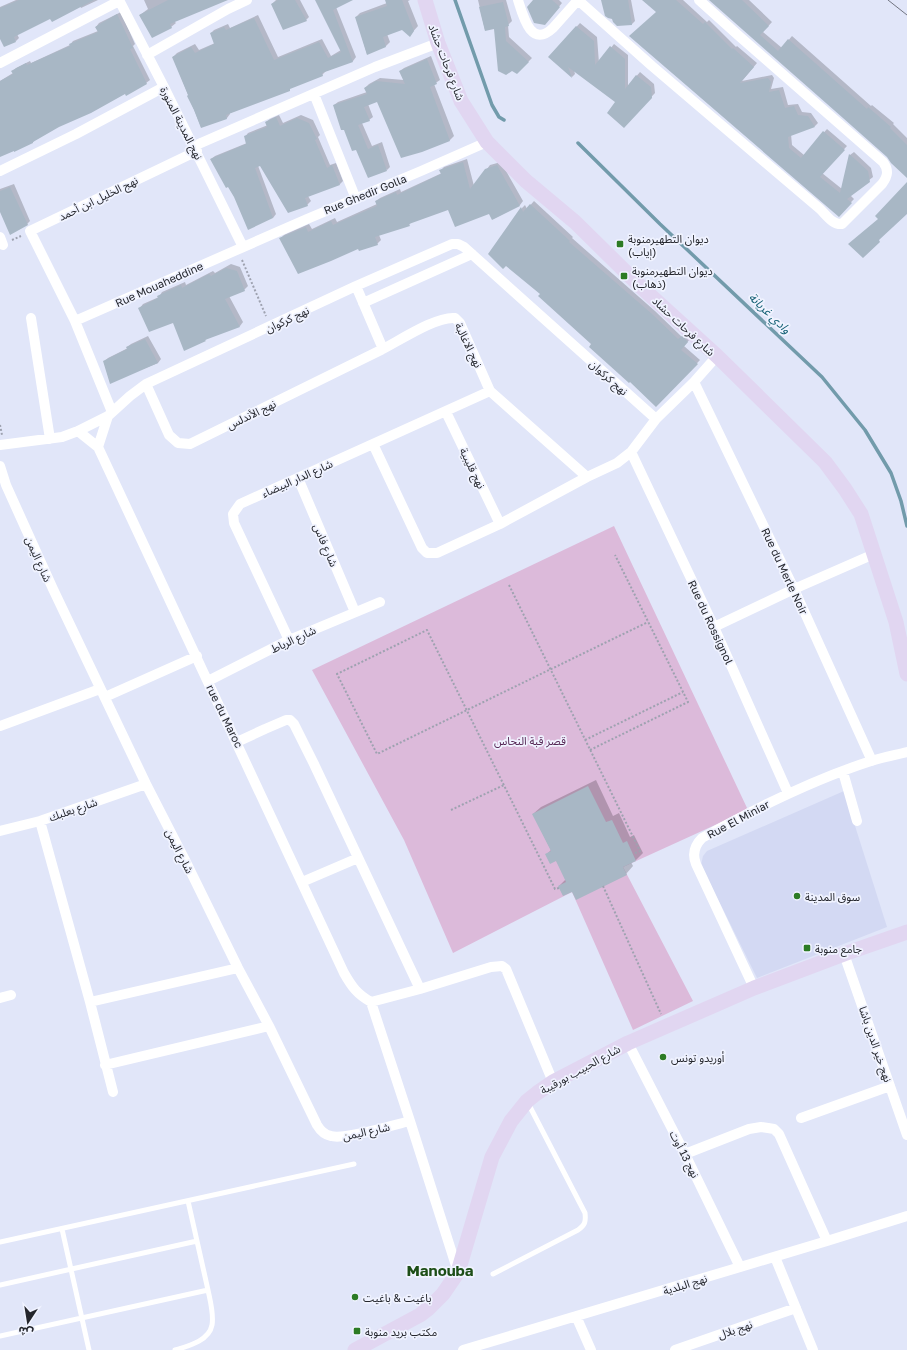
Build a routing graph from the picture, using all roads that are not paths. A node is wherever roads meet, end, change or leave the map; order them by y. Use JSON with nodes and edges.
{"nodes":[{"id":1,"x":247,"y":0,"type":"edge"},
{"id":2,"x":425,"y":0,"type":"edge"},
{"id":3,"x":518,"y":0,"type":"edge"},
{"id":4,"x":578,"y":0,"type":"edge"},
{"id":5,"x":699,"y":0,"type":"edge"},
{"id":6,"x":119,"y":1,"type":"edge"},
{"id":7,"x":438,"y":44,"type":"junction"},
{"id":8,"x":147,"y":55,"type":"junction"},
{"id":9,"x":0,"y":63,"type":"edge"},
{"id":10,"x":164,"y":87,"type":"junction"},
{"id":11,"x":314,"y":94,"type":"junction"},
{"id":12,"x":488,"y":142,"type":"junction"},
{"id":13,"x":195,"y":148,"type":"junction"},
{"id":14,"x":0,"y":172,"type":"edge"},
{"id":15,"x":356,"y":199,"type":"junction"},
{"id":16,"x":240,"y":248,"type":"junction"},
{"id":17,"x":472,"y":254,"type":"junction"},
{"id":18,"x":356,"y":286,"type":"junction"},
{"id":19,"x":363,"y":303,"type":"junction"},
{"id":20,"x":31,"y":318,"type":"dead end"},
{"id":21,"x":75,"y":321,"type":"junction"},
{"id":22,"x":383,"y":349,"type":"junction"},
{"id":23,"x":717,"y":356,"type":"junction"},
{"id":24,"x":694,"y":382,"type":"junction"},
{"id":25,"x":146,"y":384,"type":"junction"},
{"id":26,"x":490,"y":391,"type":"junction"},
{"id":27,"x":446,"y":412,"type":"junction"},
{"id":28,"x":110,"y":414,"type":"junction"},
{"id":29,"x":656,"y":419,"type":"junction"},
{"id":30,"x":78,"y":431,"type":"junction"},
{"id":31,"x":50,"y":439,"type":"junction"},
{"id":32,"x":373,"y":444,"type":"junction"},
{"id":33,"x":0,"y":445,"type":"edge"},
{"id":34,"x":98,"y":447,"type":"junction"},
{"id":35,"x":631,"y":452,"type":"junction"},
{"id":36,"x":0,"y":466,"type":"edge"},
{"id":37,"x":587,"y":477,"type":"junction"},
{"id":38,"x":298,"y":478,"type":"junction"},
{"id":39,"x":3,"y":486,"type":"edge"},
{"id":40,"x":500,"y":524,"type":"junction"},
{"id":41,"x":874,"y":554,"type":"junction"},
{"id":42,"x":794,"y":589,"type":"junction"},
{"id":43,"x":380,"y":602,"type":"dead end"},
{"id":44,"x":355,"y":612,"type":"junction"},
{"id":45,"x":714,"y":627,"type":"junction"},
{"id":46,"x":289,"y":640,"type":"junction"},
{"id":47,"x":197,"y":656,"type":"junction"},
{"id":48,"x":907,"y":674,"type":"edge"},
{"id":49,"x":208,"y":681,"type":"junction"},
{"id":50,"x":103,"y":693,"type":"junction"},
{"id":51,"x":0,"y":726,"type":"edge"},
{"id":52,"x":237,"y":742,"type":"junction"},
{"id":53,"x":907,"y":752,"type":"edge"},
{"id":54,"x":872,"y":761,"type":"junction"},
{"id":55,"x":843,"y":772,"type":"junction"},
{"id":56,"x":146,"y":784,"type":"junction"},
{"id":57,"x":788,"y":793,"type":"junction"},
{"id":58,"x":40,"y":821,"type":"junction"},
{"id":59,"x":857,"y":821,"type":"dead end"},
{"id":60,"x":0,"y":831,"type":"edge"},
{"id":61,"x":358,"y":858,"type":"junction"},
{"id":62,"x":302,"y":882,"type":"junction"},
{"id":63,"x":907,"y":932,"type":"edge"},
{"id":64,"x":844,"y":954,"type":"junction"},
{"id":65,"x":238,"y":968,"type":"junction"},
{"id":66,"x":754,"y":988,"type":"junction"},
{"id":67,"x":420,"y":989,"type":"junction"},
{"id":68,"x":11,"y":995,"type":"dead end"},
{"id":69,"x":0,"y":998,"type":"edge"},
{"id":70,"x":90,"y":1002,"type":"junction"},
{"id":71,"x":371,"y":1002,"type":"junction"},
{"id":72,"x":269,"y":1026,"type":"junction"},
{"id":73,"x":628,"y":1043,"type":"junction"},
{"id":74,"x":105,"y":1065,"type":"junction"},
{"id":75,"x":553,"y":1082,"type":"junction"},
{"id":76,"x":890,"y":1086,"type":"junction"},
{"id":77,"x":113,"y":1092,"type":"dead end"},
{"id":78,"x":527,"y":1101,"type":"junction"},
{"id":79,"x":801,"y":1118,"type":"dead end"},
{"id":80,"x":410,"y":1121,"type":"junction"},
{"id":81,"x":907,"y":1135,"type":"edge"},
{"id":82,"x":685,"y":1154,"type":"junction"},
{"id":83,"x":354,"y":1164,"type":"dead end"},
{"id":84,"x":188,"y":1201,"type":"junction"},
{"id":85,"x":907,"y":1216,"type":"edge"},
{"id":86,"x":62,"y":1229,"type":"junction"},
{"id":87,"x":197,"y":1241,"type":"junction"},
{"id":88,"x":827,"y":1241,"type":"junction"},
{"id":89,"x":0,"y":1242,"type":"edge"},
{"id":90,"x":775,"y":1257,"type":"junction"},
{"id":91,"x":740,"y":1267,"type":"junction"},
{"id":92,"x":71,"y":1269,"type":"junction"},
{"id":93,"x":458,"y":1272,"type":"junction"},
{"id":94,"x":493,"y":1274,"type":"dead end"},
{"id":95,"x":0,"y":1285,"type":"edge"},
{"id":96,"x":208,"y":1290,"type":"junction"},
{"id":97,"x":796,"y":1308,"type":"junction"},
{"id":98,"x":576,"y":1316,"type":"junction"},
{"id":99,"x":82,"y":1318,"type":"junction"},
{"id":100,"x":0,"y":1336,"type":"edge"},
{"id":101,"x":490,"y":1346,"type":"edge"},
{"id":102,"x":89,"y":1350,"type":"edge"},
{"id":103,"x":175,"y":1350,"type":"edge"},
{"id":104,"x":355,"y":1350,"type":"edge"},
{"id":105,"x":463,"y":1350,"type":"edge"},
{"id":106,"x":591,"y":1350,"type":"edge"},
{"id":107,"x":674,"y":1350,"type":"edge"},
{"id":108,"x":813,"y":1350,"type":"edge"}],
"edges":[{"from":1,"to":8,"type":"street"},
{"from":2,"to":7,"type":"street","name":"شارع فرحات حشاد"},
{"from":3,"to":4,"type":"street"},
{"from":4,"to":5,"type":"street"},
{"from":6,"to":8,"type":"street","name":"نهج المدينة المنورة"},
{"from":6,"to":9,"type":"street"},
{"from":7,"to":11,"type":"street","name":"نهج الخليل ابن أحمد"},
{"from":7,"to":12,"type":"street","name":"شارع فرحات حشاد"},
{"from":8,"to":10,"type":"street","name":"نهج المدينة المنورة"},
{"from":10,"to":13,"type":"street","name":"نهج المدينة المنورة"},
{"from":10,"to":14,"type":"street"},
{"from":11,"to":13,"type":"street","name":"نهج الخليل ابن أحمد"},
{"from":11,"to":15,"type":"street"},
{"from":12,"to":15,"type":"street","name":"Rue Ghedir Golla"},
{"from":12,"to":23,"type":"street","name":"شارع فرحات حشاد"},
{"from":13,"to":16,"type":"street","name":"نهج المدينة المنورة"},
{"from":13,"to":21,"type":"street","name":"نهج الخليل ابن أحمد"},
{"from":15,"to":16,"type":"street","name":"Rue Ghedir Golla"},
{"from":16,"to":21,"type":"street","name":"Rue Mouaheddine"},
{"from":17,"to":18,"type":"street","name":"نهج كركوان"},
{"from":17,"to":19,"type":"street"},
{"from":17,"to":29,"type":"street","name":"نهج كركوان"},
{"from":18,"to":19,"type":"street"},
{"from":18,"to":25,"type":"street","name":"نهج كركوان"},
{"from":19,"to":22,"type":"street"},
{"from":20,"to":31,"type":"street"},
{"from":21,"to":28,"type":"street"},
{"from":22,"to":25,"type":"street","name":"نهج الأندلس"},
{"from":22,"to":26,"type":"street","name":"نهج الاغالبة"},
{"from":23,"to":24,"type":"street"},
{"from":23,"to":41,"type":"street","name":"شارع فرحات حشاد"},
{"from":24,"to":29,"type":"street"},
{"from":24,"to":42,"type":"street","name":"Rue du Merle Noir"},
{"from":25,"to":28,"type":"street","name":"نهج كركوان"},
{"from":26,"to":27,"type":"street","name":"شارع الدار البيضاء"},
{"from":26,"to":37,"type":"street","name":"نهج الاغالبة"},
{"from":27,"to":32,"type":"street","name":"شارع الدار البيضاء"},
{"from":27,"to":40,"type":"street","name":"نهج قليبية"},
{"from":28,"to":30,"type":"street"},
{"from":28,"to":34,"type":"street"},
{"from":29,"to":35,"type":"street"},
{"from":30,"to":31,"type":"street"},
{"from":30,"to":34,"type":"street","name":"rue du Maroc"},
{"from":31,"to":33,"type":"street"},
{"from":32,"to":38,"type":"street","name":"شارع الدار البيضاء"},
{"from":32,"to":40,"type":"street"},
{"from":34,"to":47,"type":"street","name":"rue du Maroc"},
{"from":35,"to":37,"type":"street"},
{"from":35,"to":45,"type":"street","name":"Rue du Rossignol"},
{"from":36,"to":39,"type":"street","name":"شارع اليمن"},
{"from":37,"to":40,"type":"street"},
{"from":38,"to":44,"type":"street","name":"شارع فاس"},
{"from":38,"to":46,"type":"street","name":"شارع الدار البيضاء"},
{"from":39,"to":50,"type":"street","name":"شارع اليمن"},
{"from":41,"to":42,"type":"street"},
{"from":41,"to":48,"type":"street","name":"شارع فرحات حشاد"},
{"from":42,"to":45,"type":"street"},
{"from":42,"to":54,"type":"street","name":"Rue du Merle Noir"},
{"from":43,"to":44,"type":"street","name":"شارع الرباط"},
{"from":44,"to":46,"type":"street","name":"شارع الرباط"},
{"from":45,"to":57,"type":"street","name":"Rue du Rossignol"},
{"from":46,"to":49,"type":"street","name":"شارع الرباط"},
{"from":47,"to":49,"type":"street","name":"rue du Maroc"},
{"from":47,"to":50,"type":"street"},
{"from":49,"to":52,"type":"street","name":"rue du Maroc"},
{"from":50,"to":51,"type":"street"},
{"from":50,"to":56,"type":"street","name":"شارع اليمن"},
{"from":52,"to":61,"type":"street"},
{"from":52,"to":62,"type":"street","name":"rue du Maroc"},
{"from":53,"to":54,"type":"street","name":"Rue El Miniar"},
{"from":54,"to":55,"type":"street","name":"Rue El Miniar"},
{"from":55,"to":57,"type":"street","name":"Rue El Miniar"},
{"from":55,"to":59,"type":"street"},
{"from":56,"to":58,"type":"street","name":"شارع بعلبك"},
{"from":56,"to":65,"type":"street","name":"شارع اليمن"},
{"from":57,"to":66,"type":"street","name":"Rue El Miniar"},
{"from":58,"to":60,"type":"street","name":"شارع بعلبك"},
{"from":58,"to":70,"type":"street"},
{"from":61,"to":62,"type":"street"},
{"from":61,"to":67,"type":"street"},
{"from":62,"to":71,"type":"street","name":"rue du Maroc"},
{"from":63,"to":64,"type":"street","name":"شارع الحبيب بورقيبة"},
{"from":64,"to":66,"type":"street","name":"شارع الحبيب بورقيبة"},
{"from":64,"to":76,"type":"street","name":"نهج خير الدين باشا"},
{"from":65,"to":70,"type":"street"},
{"from":65,"to":72,"type":"street","name":"شارع اليمن"},
{"from":66,"to":73,"type":"street","name":"شارع الحبيب بورقيبة"},
{"from":67,"to":71,"type":"street"},
{"from":67,"to":75,"type":"street"},
{"from":68,"to":69,"type":"street"},
{"from":70,"to":74,"type":"street"},
{"from":71,"to":80,"type":"street"},
{"from":72,"to":74,"type":"street"},
{"from":72,"to":80,"type":"street","name":"شارع اليمن"},
{"from":73,"to":75,"type":"street","name":"شارع الحبيب بورقيبة"},
{"from":73,"to":82,"type":"street","name":"نهج 13 أوت"},
{"from":74,"to":77,"type":"street"},
{"from":75,"to":78,"type":"street","name":"شارع الحبيب بورقيبة"},
{"from":76,"to":79,"type":"street"},
{"from":76,"to":81,"type":"street","name":"نهج خير الدين باشا"},
{"from":78,"to":93,"type":"street","name":"شارع الحبيب بورقيبة"},
{"from":78,"to":94,"type":"lane"},
{"from":80,"to":93,"type":"street"},
{"from":82,"to":88,"type":"street"},
{"from":82,"to":91,"type":"street","name":"نهج 13 أوت"},
{"from":83,"to":84,"type":"lane"},
{"from":84,"to":86,"type":"lane"},
{"from":84,"to":87,"type":"lane"},
{"from":85,"to":88,"type":"street","name":"نهج البلدية"},
{"from":86,"to":89,"type":"lane"},
{"from":86,"to":92,"type":"lane"},
{"from":87,"to":92,"type":"lane"},
{"from":87,"to":96,"type":"lane"},
{"from":88,"to":90,"type":"street","name":"نهج البلدية"},
{"from":90,"to":91,"type":"street","name":"نهج البلدية"},
{"from":90,"to":97,"type":"street"},
{"from":91,"to":98,"type":"street","name":"نهج البلدية"},
{"from":92,"to":95,"type":"lane"},
{"from":92,"to":99,"type":"lane"},
{"from":93,"to":104,"type":"street","name":"شارع الحبيب بورقيبة"},
{"from":96,"to":99,"type":"lane"},
{"from":96,"to":103,"type":"lane"},
{"from":97,"to":107,"type":"street","name":"نهج بلال"},
{"from":97,"to":108,"type":"street"},
{"from":98,"to":101,"type":"street","name":"نهج البلدية"},
{"from":98,"to":106,"type":"street"},
{"from":99,"to":100,"type":"lane"},
{"from":99,"to":102,"type":"lane"},
{"from":101,"to":105,"type":"street","name":"نهج البلدية"}]}
